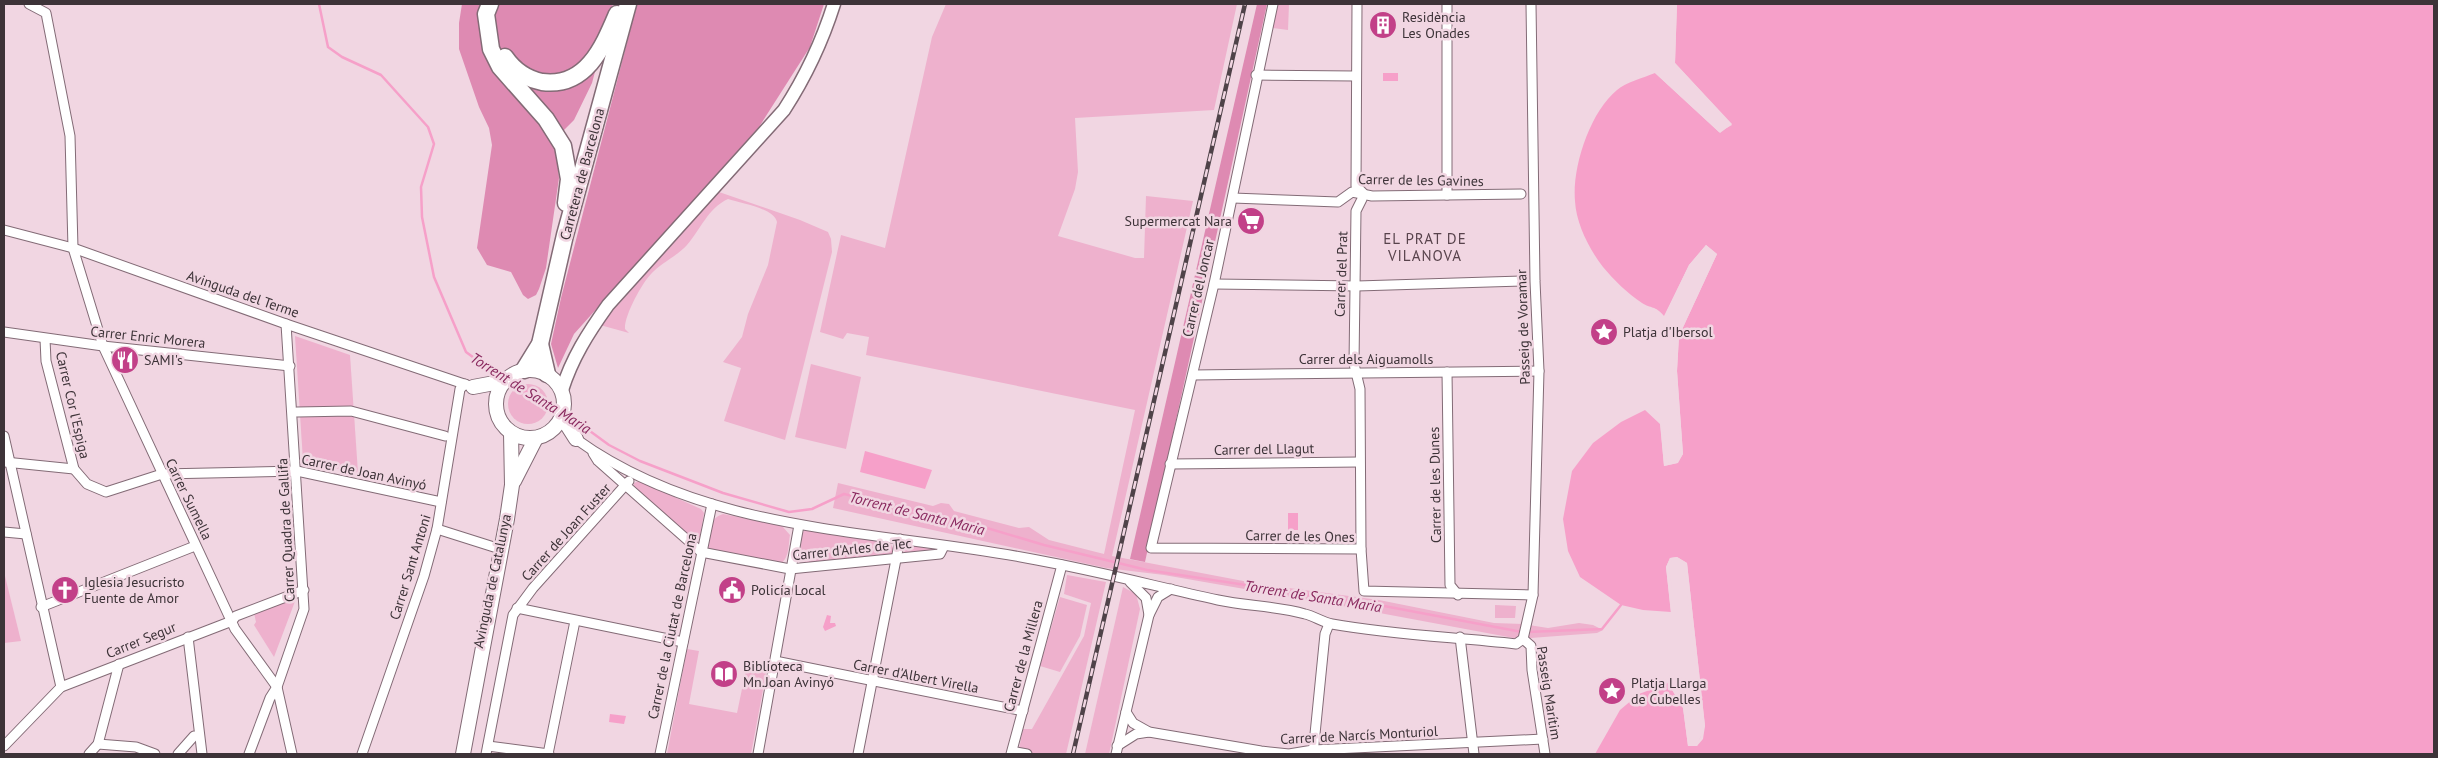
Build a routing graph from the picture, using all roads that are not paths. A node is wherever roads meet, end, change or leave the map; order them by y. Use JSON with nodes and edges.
{"nodes":[{"id":1,"x":29,"y":4,"type":"edge"},
{"id":2,"x":622,"y":4,"type":"edge"},
{"id":3,"x":628,"y":4,"type":"edge"},
{"id":4,"x":834,"y":4,"type":"edge"},
{"id":5,"x":1273,"y":4,"type":"edge"},
{"id":6,"x":1357,"y":4,"type":"edge"},
{"id":7,"x":1447,"y":4,"type":"edge"},
{"id":8,"x":1531,"y":4,"type":"edge"},
{"id":9,"x":488,"y":9,"type":"edge"},
{"id":10,"x":1256,"y":75,"type":"junction"},
{"id":11,"x":1355,"y":76,"type":"junction"},
{"id":12,"x":1362,"y":193,"type":"junction"},
{"id":13,"x":1521,"y":194,"type":"dead end"},
{"id":14,"x":1446,"y":195,"type":"junction"},
{"id":15,"x":1233,"y":198,"type":"junction"},
{"id":16,"x":4,"y":230,"type":"edge"},
{"id":17,"x":566,"y":235,"type":"junction"},
{"id":18,"x":73,"y":248,"type":"junction"},
{"id":19,"x":1522,"y":281,"type":"dead end"},
{"id":20,"x":1214,"y":284,"type":"junction"},
{"id":21,"x":1355,"y":286,"type":"junction"},
{"id":22,"x":286,"y":324,"type":"junction"},
{"id":23,"x":4,"y":332,"type":"edge"},
{"id":24,"x":45,"y":339,"type":"junction"},
{"id":25,"x":540,"y":344,"type":"junction"},
{"id":26,"x":103,"y":346,"type":"junction"},
{"id":27,"x":290,"y":366,"type":"junction"},
{"id":28,"x":524,"y":370,"type":"junction"},
{"id":29,"x":1539,"y":371,"type":"junction"},
{"id":30,"x":1354,"y":372,"type":"junction"},
{"id":31,"x":1447,"y":372,"type":"junction"},
{"id":32,"x":547,"y":374,"type":"junction"},
{"id":33,"x":1193,"y":375,"type":"junction"},
{"id":34,"x":506,"y":380,"type":"junction"},
{"id":35,"x":469,"y":385,"type":"junction"},
{"id":36,"x":562,"y":390,"type":"junction"},
{"id":37,"x":496,"y":406,"type":"junction"},
{"id":38,"x":297,"y":412,"type":"dead end"},
{"id":39,"x":563,"y":413,"type":"junction"},
{"id":40,"x":552,"y":430,"type":"junction"},
{"id":41,"x":512,"y":433,"type":"junction"},
{"id":42,"x":4,"y":436,"type":"edge"},
{"id":43,"x":445,"y":436,"type":"dead end"},
{"id":44,"x":536,"y":438,"type":"junction"},
{"id":45,"x":576,"y":439,"type":"junction"},
{"id":46,"x":590,"y":450,"type":"junction"},
{"id":47,"x":7,"y":462,"type":"edge"},
{"id":48,"x":1359,"y":462,"type":"junction"},
{"id":49,"x":1170,"y":464,"type":"junction"},
{"id":50,"x":74,"y":469,"type":"junction"},
{"id":51,"x":297,"y":471,"type":"junction"},
{"id":52,"x":162,"y":474,"type":"junction"},
{"id":53,"x":634,"y":474,"type":"junction"},
{"id":54,"x":512,"y":485,"type":"junction"},
{"id":55,"x":626,"y":485,"type":"junction"},
{"id":56,"x":441,"y":502,"type":"junction"},
{"id":57,"x":712,"y":504,"type":"junction"},
{"id":58,"x":508,"y":507,"type":"junction"},
{"id":59,"x":799,"y":525,"type":"junction"},
{"id":60,"x":436,"y":529,"type":"junction"},
{"id":61,"x":4,"y":532,"type":"edge"},
{"id":62,"x":26,"y":534,"type":"junction"},
{"id":63,"x":900,"y":539,"type":"junction"},
{"id":64,"x":195,"y":546,"type":"junction"},
{"id":65,"x":944,"y":546,"type":"junction"},
{"id":66,"x":497,"y":548,"type":"junction"},
{"id":67,"x":1151,"y":548,"type":"joint"},
{"id":68,"x":1361,"y":549,"type":"junction"},
{"id":69,"x":701,"y":552,"type":"junction"},
{"id":70,"x":896,"y":558,"type":"junction"},
{"id":71,"x":1062,"y":565,"type":"junction"},
{"id":72,"x":790,"y":570,"type":"junction"},
{"id":73,"x":1126,"y":579,"type":"junction"},
{"id":74,"x":1450,"y":585,"type":"junction"},
{"id":75,"x":1171,"y":589,"type":"junction"},
{"id":76,"x":304,"y":590,"type":"junction"},
{"id":77,"x":1441,"y":593,"type":"junction"},
{"id":78,"x":1458,"y":594,"type":"junction"},
{"id":79,"x":1533,"y":595,"type":"junction"},
{"id":80,"x":41,"y":607,"type":"junction"},
{"id":81,"x":517,"y":608,"type":"junction"},
{"id":82,"x":1149,"y":615,"type":"junction"},
{"id":83,"x":232,"y":621,"type":"junction"},
{"id":84,"x":575,"y":621,"type":"junction"},
{"id":85,"x":1329,"y":624,"type":"junction"},
{"id":86,"x":188,"y":637,"type":"junction"},
{"id":87,"x":1460,"y":637,"type":"junction"},
{"id":88,"x":1521,"y":639,"type":"junction"},
{"id":89,"x":683,"y":642,"type":"junction"},
{"id":90,"x":775,"y":661,"type":"junction"},
{"id":91,"x":119,"y":664,"type":"junction"},
{"id":92,"x":872,"y":681,"type":"junction"},
{"id":93,"x":60,"y":687,"type":"junction"},
{"id":94,"x":277,"y":687,"type":"junction"},
{"id":95,"x":1023,"y":711,"type":"junction"},
{"id":96,"x":1126,"y":712,"type":"junction"},
{"id":97,"x":1149,"y":732,"type":"junction"},
{"id":98,"x":194,"y":736,"type":"dead end"},
{"id":99,"x":1543,"y":739,"type":"junction"},
{"id":100,"x":1473,"y":743,"type":"junction"},
{"id":101,"x":98,"y":744,"type":"junction"},
{"id":102,"x":4,"y":746,"type":"edge"},
{"id":103,"x":487,"y":750,"type":"edge"},
{"id":104,"x":1116,"y":750,"type":"edge"},
{"id":105,"x":1313,"y":752,"type":"edge"},
{"id":106,"x":1014,"y":753,"type":"edge"},
{"id":107,"x":89,"y":754,"type":"edge"},
{"id":108,"x":155,"y":754,"type":"edge"},
{"id":109,"x":178,"y":754,"type":"edge"},
{"id":110,"x":202,"y":754,"type":"edge"},
{"id":111,"x":249,"y":754,"type":"edge"},
{"id":112,"x":292,"y":754,"type":"edge"},
{"id":113,"x":362,"y":754,"type":"edge"},
{"id":114,"x":457,"y":754,"type":"edge"},
{"id":115,"x":463,"y":754,"type":"edge"},
{"id":116,"x":549,"y":754,"type":"edge"},
{"id":117,"x":660,"y":754,"type":"edge"},
{"id":118,"x":758,"y":754,"type":"edge"},
{"id":119,"x":858,"y":754,"type":"edge"},
{"id":120,"x":1027,"y":754,"type":"edge"},
{"id":121,"x":1474,"y":754,"type":"edge"},
{"id":122,"x":1545,"y":754,"type":"edge"}],
"edges":[{"from":1,"to":18,"type":"street","name":"Carrer Sumella"},
{"from":2,"to":9,"type":"highway"},
{"from":3,"to":17,"type":"highway","name":"Carretera de Barcelona"},
{"from":4,"to":36,"type":"main road"},
{"from":5,"to":10,"type":"street","name":"Carrer del Joncar"},
{"from":6,"to":11,"type":"street","name":"Carrer del Prat"},
{"from":7,"to":14,"type":"street"},
{"from":8,"to":29,"type":"street","name":"Passeig de Voramar"},
{"from":9,"to":17,"type":"highway"},
{"from":10,"to":11,"type":"street"},
{"from":10,"to":15,"type":"street","name":"Carrer del Joncar"},
{"from":11,"to":12,"type":"street","name":"Carrer del Prat"},
{"from":12,"to":14,"type":"street","name":"Carrer de les Gavines"},
{"from":12,"to":15,"type":"street","name":"Carrer de les Gavines"},
{"from":12,"to":21,"type":"street","name":"Carrer del Prat"},
{"from":13,"to":14,"type":"street","name":"Carrer de les Gavines"},
{"from":15,"to":20,"type":"street","name":"Carrer del Joncar"},
{"from":16,"to":18,"type":"street","name":"Avinguda del Terme"},
{"from":17,"to":25,"type":"highway","name":"Carretera de Barcelona"},
{"from":18,"to":22,"type":"street","name":"Avinguda del Terme"},
{"from":18,"to":26,"type":"street","name":"Carrer Sumella"},
{"from":19,"to":21,"type":"street"},
{"from":20,"to":21,"type":"street"},
{"from":20,"to":33,"type":"street","name":"Carrer del Joncar"},
{"from":21,"to":30,"type":"street","name":"Carrer del Prat"},
{"from":22,"to":27,"type":"street","name":"Carrer Quadra de Gallifa"},
{"from":22,"to":35,"type":"street","name":"Avinguda del Terme"},
{"from":23,"to":24,"type":"street","name":"Carrer Enric Morera"},
{"from":24,"to":26,"type":"street","name":"Carrer Enric Morera"},
{"from":24,"to":50,"type":"street","name":"Carrer Cor l'Espiga"},
{"from":25,"to":28,"type":"highway"},
{"from":25,"to":32,"type":"highway"},
{"from":26,"to":27,"type":"street","name":"Carrer Enric Morera"},
{"from":26,"to":52,"type":"street","name":"Carrer Sumella"},
{"from":27,"to":51,"type":"street","name":"Carrer Quadra de Gallifa"},
{"from":28,"to":32,"type":"main road"},
{"from":28,"to":34,"type":"main road"},
{"from":29,"to":31,"type":"street","name":"Carrer dels Aiguamolls"},
{"from":29,"to":79,"type":"street","name":"Passeig de Voramar"},
{"from":30,"to":31,"type":"street","name":"Carrer dels Aiguamolls"},
{"from":30,"to":33,"type":"street","name":"Carrer dels Aiguamolls"},
{"from":30,"to":48,"type":"street","name":"Carrer del Prat"},
{"from":31,"to":74,"type":"street","name":"Carrer de les Dunes"},
{"from":32,"to":36,"type":"main road"},
{"from":33,"to":49,"type":"street","name":"Carrer del Joncar"},
{"from":34,"to":35,"type":"main road"},
{"from":34,"to":37,"type":"main road"},
{"from":35,"to":37,"type":"main road"},
{"from":35,"to":56,"type":"street","name":"Carrer Sant Antoni"},
{"from":36,"to":39,"type":"main road"},
{"from":37,"to":41,"type":"main road"},
{"from":38,"to":43,"type":"street"},
{"from":39,"to":40,"type":"main road"},
{"from":39,"to":45,"type":"main road"},
{"from":40,"to":44,"type":"main road"},
{"from":40,"to":45,"type":"main road"},
{"from":41,"to":44,"type":"main road"},
{"from":41,"to":54,"type":"main road"},
{"from":42,"to":47,"type":"street"},
{"from":44,"to":54,"type":"main road"},
{"from":45,"to":46,"type":"street","name":"Carrer d'Arles de Tec"},
{"from":46,"to":53,"type":"street","name":"Carrer d'Arles de Tec"},
{"from":46,"to":55,"type":"street","name":"Carrer d'Arles de Tec"},
{"from":47,"to":50,"type":"street"},
{"from":47,"to":62,"type":"street"},
{"from":48,"to":49,"type":"street","name":"Carrer del Llagut"},
{"from":48,"to":68,"type":"street","name":"Carrer del Prat"},
{"from":49,"to":67,"type":"street","name":"Carrer del Joncar"},
{"from":50,"to":52,"type":"street","name":"Carrer Cor l'Espiga"},
{"from":51,"to":52,"type":"street","name":"Carrer de Joan Avinyó"},
{"from":51,"to":56,"type":"street","name":"Carrer de Joan Avinyó"},
{"from":51,"to":76,"type":"street","name":"Carrer Quadra de Gallifa"},
{"from":52,"to":64,"type":"street","name":"Carrer Sumella"},
{"from":53,"to":55,"type":"street","name":"Carrer de Joan Fuster"},
{"from":53,"to":57,"type":"street","name":"Carrer d'Arles de Tec"},
{"from":54,"to":58,"type":"main road"},
{"from":55,"to":69,"type":"street","name":"Carrer d'Arles de Tec"},
{"from":55,"to":81,"type":"street","name":"Carrer de Joan Fuster"},
{"from":56,"to":60,"type":"street","name":"Carrer Sant Antoni"},
{"from":57,"to":59,"type":"street","name":"Carrer d'Arles de Tec"},
{"from":57,"to":69,"type":"street","name":"Carrer de la Ciutat de Barcelona"},
{"from":58,"to":66,"type":"main road","name":"Avinguda de Catalunya"},
{"from":58,"to":115,"type":"main road","name":"Avinguda de Catalunya"},
{"from":59,"to":63,"type":"street","name":"Carrer d'Arles de Tec"},
{"from":59,"to":72,"type":"street"},
{"from":60,"to":66,"type":"street"},
{"from":60,"to":113,"type":"street","name":"Carrer Sant Antoni"},
{"from":61,"to":62,"type":"street"},
{"from":62,"to":80,"type":"street"},
{"from":63,"to":65,"type":"street","name":"Carrer d'Arles de Tec"},
{"from":63,"to":70,"type":"street"},
{"from":64,"to":80,"type":"street"},
{"from":64,"to":83,"type":"street","name":"Carrer Sumella"},
{"from":65,"to":70,"type":"street","name":"Carrer d'Arles de Tec"},
{"from":65,"to":71,"type":"street","name":"Carrer d'Arles de Tec"},
{"from":66,"to":114,"type":"main road","name":"Avinguda de Catalunya"},
{"from":67,"to":68,"type":"street","name":"Carrer de les Ones"},
{"from":68,"to":77,"type":"street","name":"Carrer de les Ones"},
{"from":69,"to":72,"type":"street","name":"Carrer d'Arles de Tec"},
{"from":69,"to":89,"type":"street","name":"Carrer de la Ciutat de Barcelona"},
{"from":70,"to":72,"type":"street","name":"Carrer d'Arles de Tec"},
{"from":70,"to":92,"type":"street"},
{"from":71,"to":73,"type":"street","name":"Carrer d'Arles de Tec"},
{"from":71,"to":95,"type":"street","name":"Carrer de la Millera"},
{"from":72,"to":90,"type":"street"},
{"from":73,"to":75,"type":"street","name":"Carrer d'Arles de Tec"},
{"from":73,"to":82,"type":"street"},
{"from":74,"to":77,"type":"street"},
{"from":74,"to":78,"type":"street"},
{"from":75,"to":82,"type":"street"},
{"from":75,"to":85,"type":"street","name":"Carrer d'Arles de Tec"},
{"from":76,"to":83,"type":"street","name":"Carrer Segur"},
{"from":76,"to":94,"type":"street","name":"Carrer Quadra de Gallifa"},
{"from":77,"to":78,"type":"street","name":"Carrer de les Ones"},
{"from":78,"to":79,"type":"street","name":"Carrer de les Ones"},
{"from":79,"to":88,"type":"street","name":"Passeig de Voramar"},
{"from":80,"to":93,"type":"street"},
{"from":81,"to":84,"type":"street"},
{"from":81,"to":103,"type":"street","name":"Avinguda de Catalunya"},
{"from":82,"to":96,"type":"street"},
{"from":83,"to":86,"type":"street","name":"Carrer Segur"},
{"from":83,"to":94,"type":"street","name":"Carrer Sumella"},
{"from":84,"to":89,"type":"street"},
{"from":84,"to":116,"type":"street"},
{"from":85,"to":87,"type":"street","name":"Carrer d'Arles de Tec"},
{"from":85,"to":105,"type":"street"},
{"from":86,"to":91,"type":"street","name":"Carrer Segur"},
{"from":86,"to":110,"type":"street"},
{"from":87,"to":88,"type":"street","name":"Carrer d'Arles de Tec"},
{"from":87,"to":100,"type":"street"},
{"from":88,"to":99,"type":"street","name":"Passeig Marítim"},
{"from":89,"to":117,"type":"street","name":"Carrer de la Ciutat de Barcelona"},
{"from":90,"to":92,"type":"street","name":"Carrer d'Albert Virella"},
{"from":90,"to":118,"type":"street"},
{"from":91,"to":93,"type":"street","name":"Carrer Segur"},
{"from":91,"to":101,"type":"street"},
{"from":92,"to":95,"type":"street","name":"Carrer d'Albert Virella"},
{"from":92,"to":119,"type":"street"},
{"from":93,"to":102,"type":"street"},
{"from":94,"to":111,"type":"street","name":"Carrer Quadra de Gallifa"},
{"from":94,"to":112,"type":"street","name":"Carrer Sumella"},
{"from":95,"to":106,"type":"street","name":"Carrer de la Millera"},
{"from":96,"to":97,"type":"street","name":"Carrer de Narcís Monturiol"},
{"from":96,"to":104,"type":"street"},
{"from":97,"to":104,"type":"street","name":"Carrer de Narcís Monturiol"},
{"from":97,"to":105,"type":"street","name":"Carrer de Narcís Monturiol"},
{"from":98,"to":109,"type":"street"},
{"from":99,"to":100,"type":"street","name":"Carrer de Narcís Monturiol"},
{"from":99,"to":122,"type":"street","name":"Passeig Marítim"},
{"from":100,"to":105,"type":"street","name":"Carrer de Narcís Monturiol"},
{"from":100,"to":121,"type":"street"},
{"from":101,"to":107,"type":"street"},
{"from":101,"to":108,"type":"street"},
{"from":103,"to":116,"type":"street"},
{"from":106,"to":120,"type":"street"}]}
